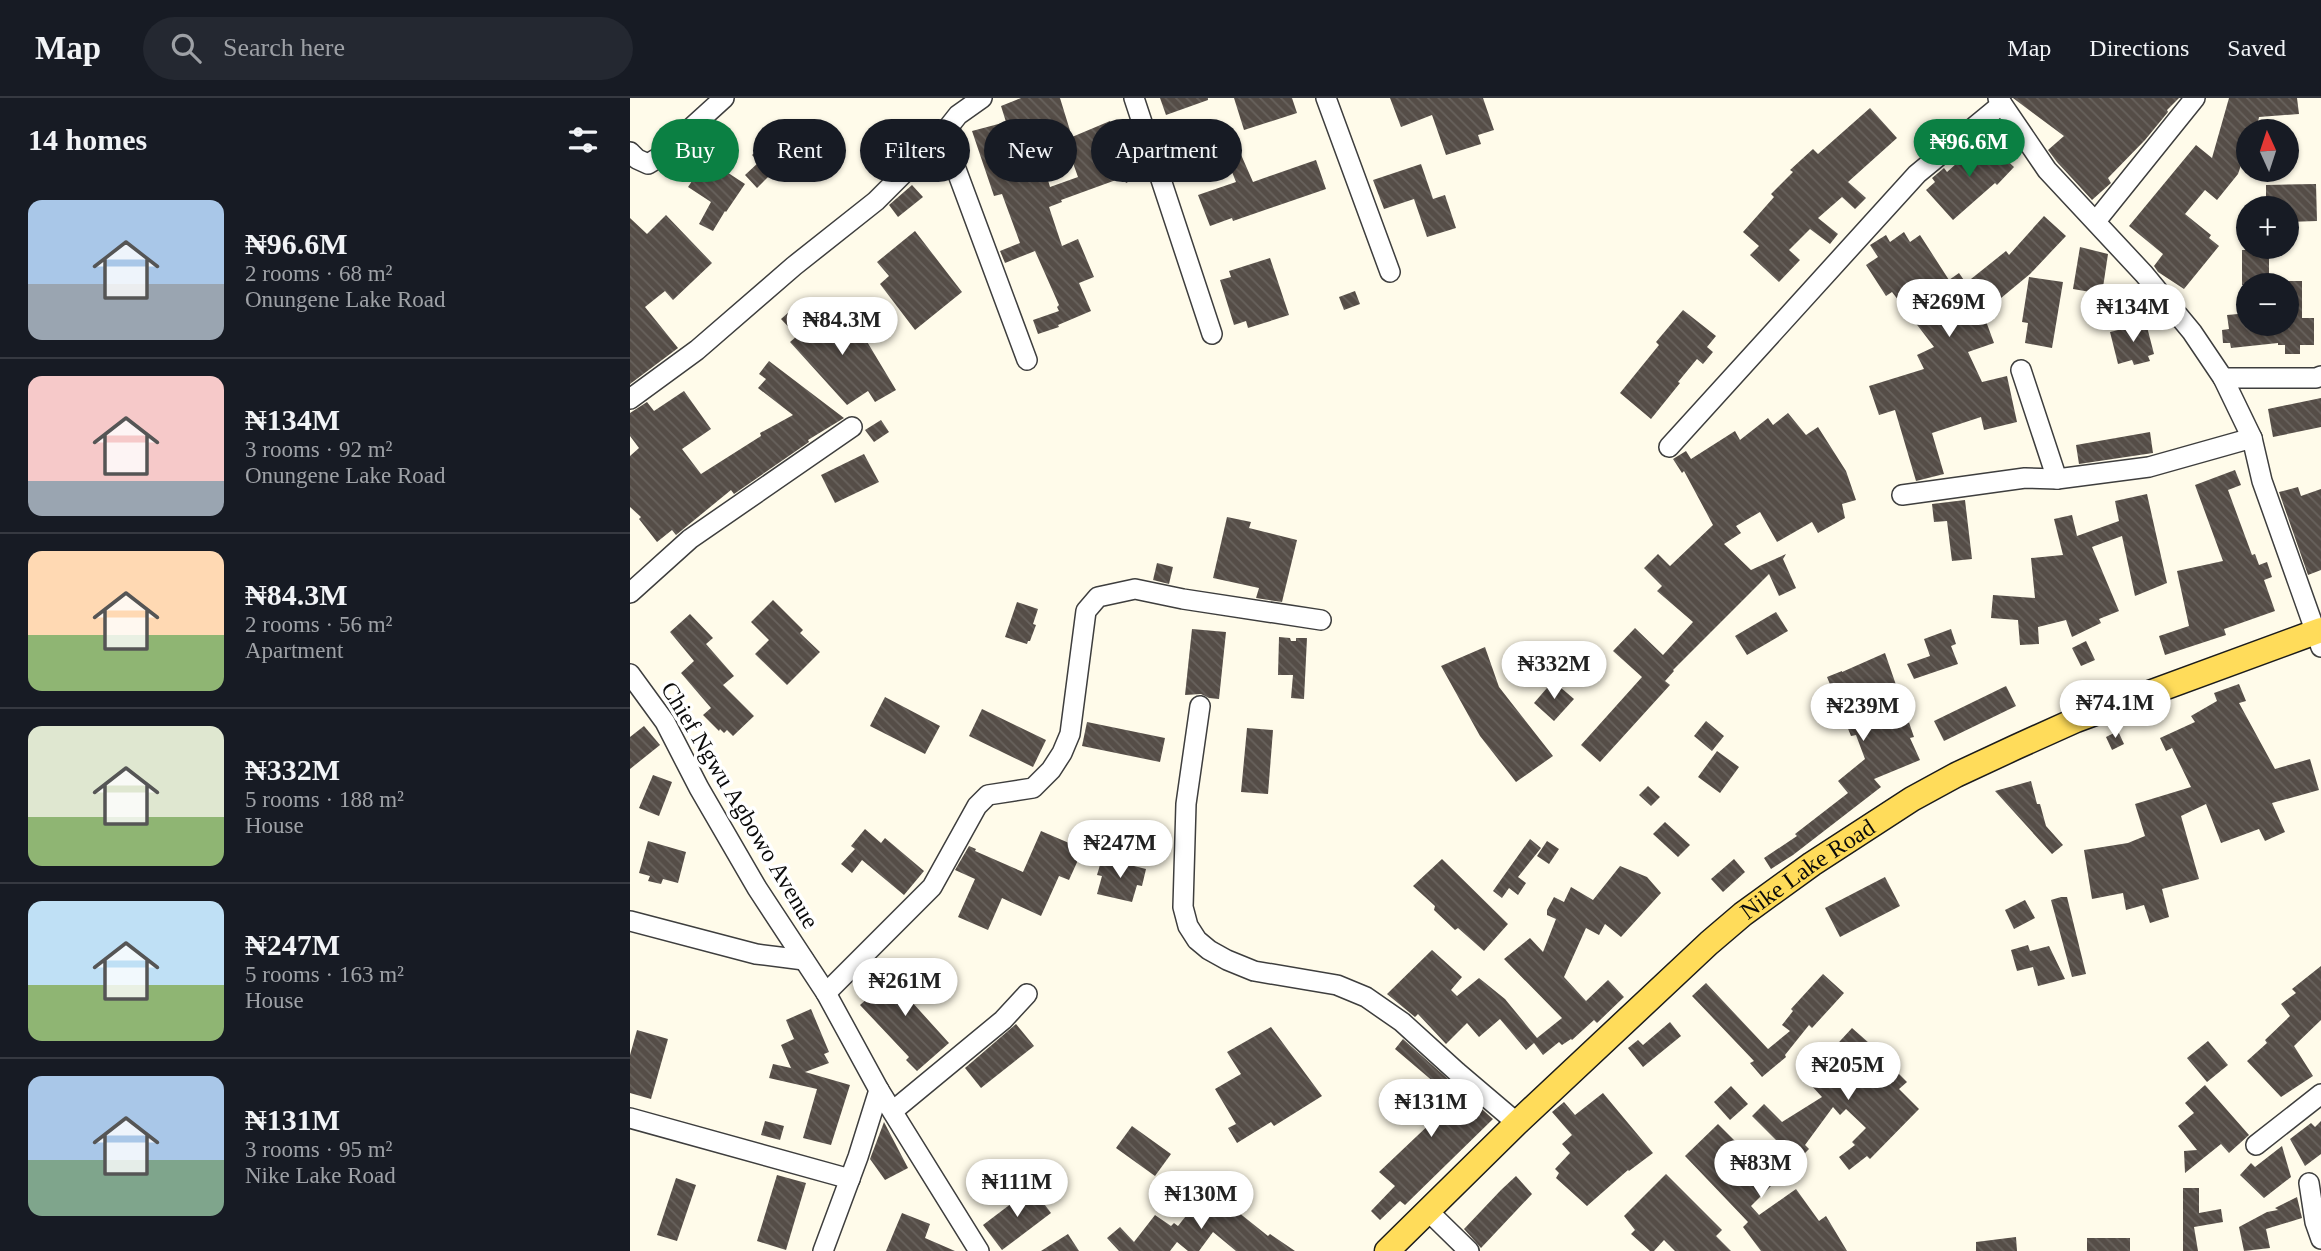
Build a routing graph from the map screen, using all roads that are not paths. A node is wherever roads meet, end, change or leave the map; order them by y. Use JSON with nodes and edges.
{"nodes":[{"id":1,"x":724,"y":98,"type":"edge"},
{"id":2,"x":982,"y":98,"type":"edge"},
{"id":3,"x":1133,"y":98,"type":"edge"},
{"id":4,"x":1325,"y":98,"type":"edge"},
{"id":5,"x":2195,"y":98,"type":"edge"},
{"id":6,"x":2000,"y":101,"type":"edge"},
{"id":7,"x":955,"y":119,"type":"edge"},
{"id":8,"x":630,"y":152,"type":"edge"},
{"id":9,"x":895,"y":182,"type":"edge"},
{"id":10,"x":961,"y":182,"type":"edge"},
{"id":11,"x":2096,"y":220,"type":"junction"},
{"id":12,"x":1390,"y":272,"type":"dead end"},
{"id":13,"x":1212,"y":334,"type":"dead end"},
{"id":14,"x":1027,"y":360,"type":"dead end"},
{"id":15,"x":2021,"y":370,"type":"dead end"},
{"id":16,"x":2321,"y":376,"type":"edge"},
{"id":17,"x":2222,"y":378,"type":"junction"},
{"id":18,"x":630,"y":400,"type":"edge"},
{"id":19,"x":852,"y":428,"type":"dead end"},
{"id":20,"x":2252,"y":438,"type":"junction"},
{"id":21,"x":1669,"y":447,"type":"dead end"},
{"id":22,"x":2057,"y":479,"type":"junction"},
{"id":23,"x":1902,"y":495,"type":"dead end"},
{"id":24,"x":630,"y":593,"type":"edge"},
{"id":25,"x":1321,"y":620,"type":"dead end"},
{"id":26,"x":2319,"y":637,"type":"edge"},
{"id":27,"x":630,"y":674,"type":"edge"},
{"id":28,"x":1200,"y":706,"type":"dead end"},
{"id":29,"x":630,"y":921,"type":"edge"},
{"id":30,"x":804,"y":960,"type":"junction"},
{"id":31,"x":826,"y":993,"type":"junction"},
{"id":32,"x":1027,"y":994,"type":"dead end"},
{"id":33,"x":880,"y":1090,"type":"junction"},
{"id":34,"x":2321,"y":1094,"type":"edge"},
{"id":35,"x":894,"y":1110,"type":"junction"},
{"id":36,"x":630,"y":1118,"type":"edge"},
{"id":37,"x":1517,"y":1123,"type":"junction"},
{"id":38,"x":2256,"y":1145,"type":"dead end"},
{"id":39,"x":850,"y":1179,"type":"junction"},
{"id":40,"x":2309,"y":1183,"type":"dead end"},
{"id":41,"x":1427,"y":1210,"type":"junction"},
{"id":42,"x":2321,"y":1239,"type":"edge"},
{"id":43,"x":823,"y":1251,"type":"edge"},
{"id":44,"x":979,"y":1251,"type":"edge"},
{"id":45,"x":1387,"y":1251,"type":"edge"},
{"id":46,"x":1469,"y":1251,"type":"edge"}],
"edges":[{"from":1,"to":8,"type":"street"},
{"from":2,"to":7,"type":"street"},
{"from":3,"to":13,"type":"street"},
{"from":4,"to":12,"type":"street"},
{"from":5,"to":11,"type":"street"},
{"from":6,"to":11,"type":"street"},
{"from":6,"to":21,"type":"street"},
{"from":9,"to":18,"type":"street"},
{"from":10,"to":14,"type":"street"},
{"from":11,"to":17,"type":"street"},
{"from":15,"to":22,"type":"street"},
{"from":16,"to":17,"type":"street"},
{"from":17,"to":20,"type":"street"},
{"from":19,"to":24,"type":"street"},
{"from":20,"to":22,"type":"street"},
{"from":20,"to":26,"type":"street"},
{"from":22,"to":23,"type":"street"},
{"from":25,"to":31,"type":"street"},
{"from":26,"to":37,"type":"main road","name":"Nike Lake Road"},
{"from":27,"to":30,"type":"street","name":"Chief Ngwu Agbowo Avenue"},
{"from":28,"to":37,"type":"street"},
{"from":29,"to":30,"type":"street"},
{"from":30,"to":31,"type":"street","name":"Chief Ngwu Agbowo Avenue"},
{"from":31,"to":33,"type":"street","name":"Chief Ngwu Agbowo Avenue"},
{"from":32,"to":35,"type":"street"},
{"from":33,"to":35,"type":"street","name":"Chief Ngwu Agbowo Avenue"},
{"from":33,"to":39,"type":"street"},
{"from":34,"to":38,"type":"street"},
{"from":35,"to":44,"type":"street","name":"Chief Ngwu Agbowo Avenue"},
{"from":36,"to":39,"type":"street"},
{"from":37,"to":41,"type":"main road","name":"Nike Lake Road"},
{"from":39,"to":43,"type":"street"},
{"from":40,"to":42,"type":"street"},
{"from":41,"to":45,"type":"main road","name":"Nike Lake Road"},
{"from":41,"to":46,"type":"street"}]}
